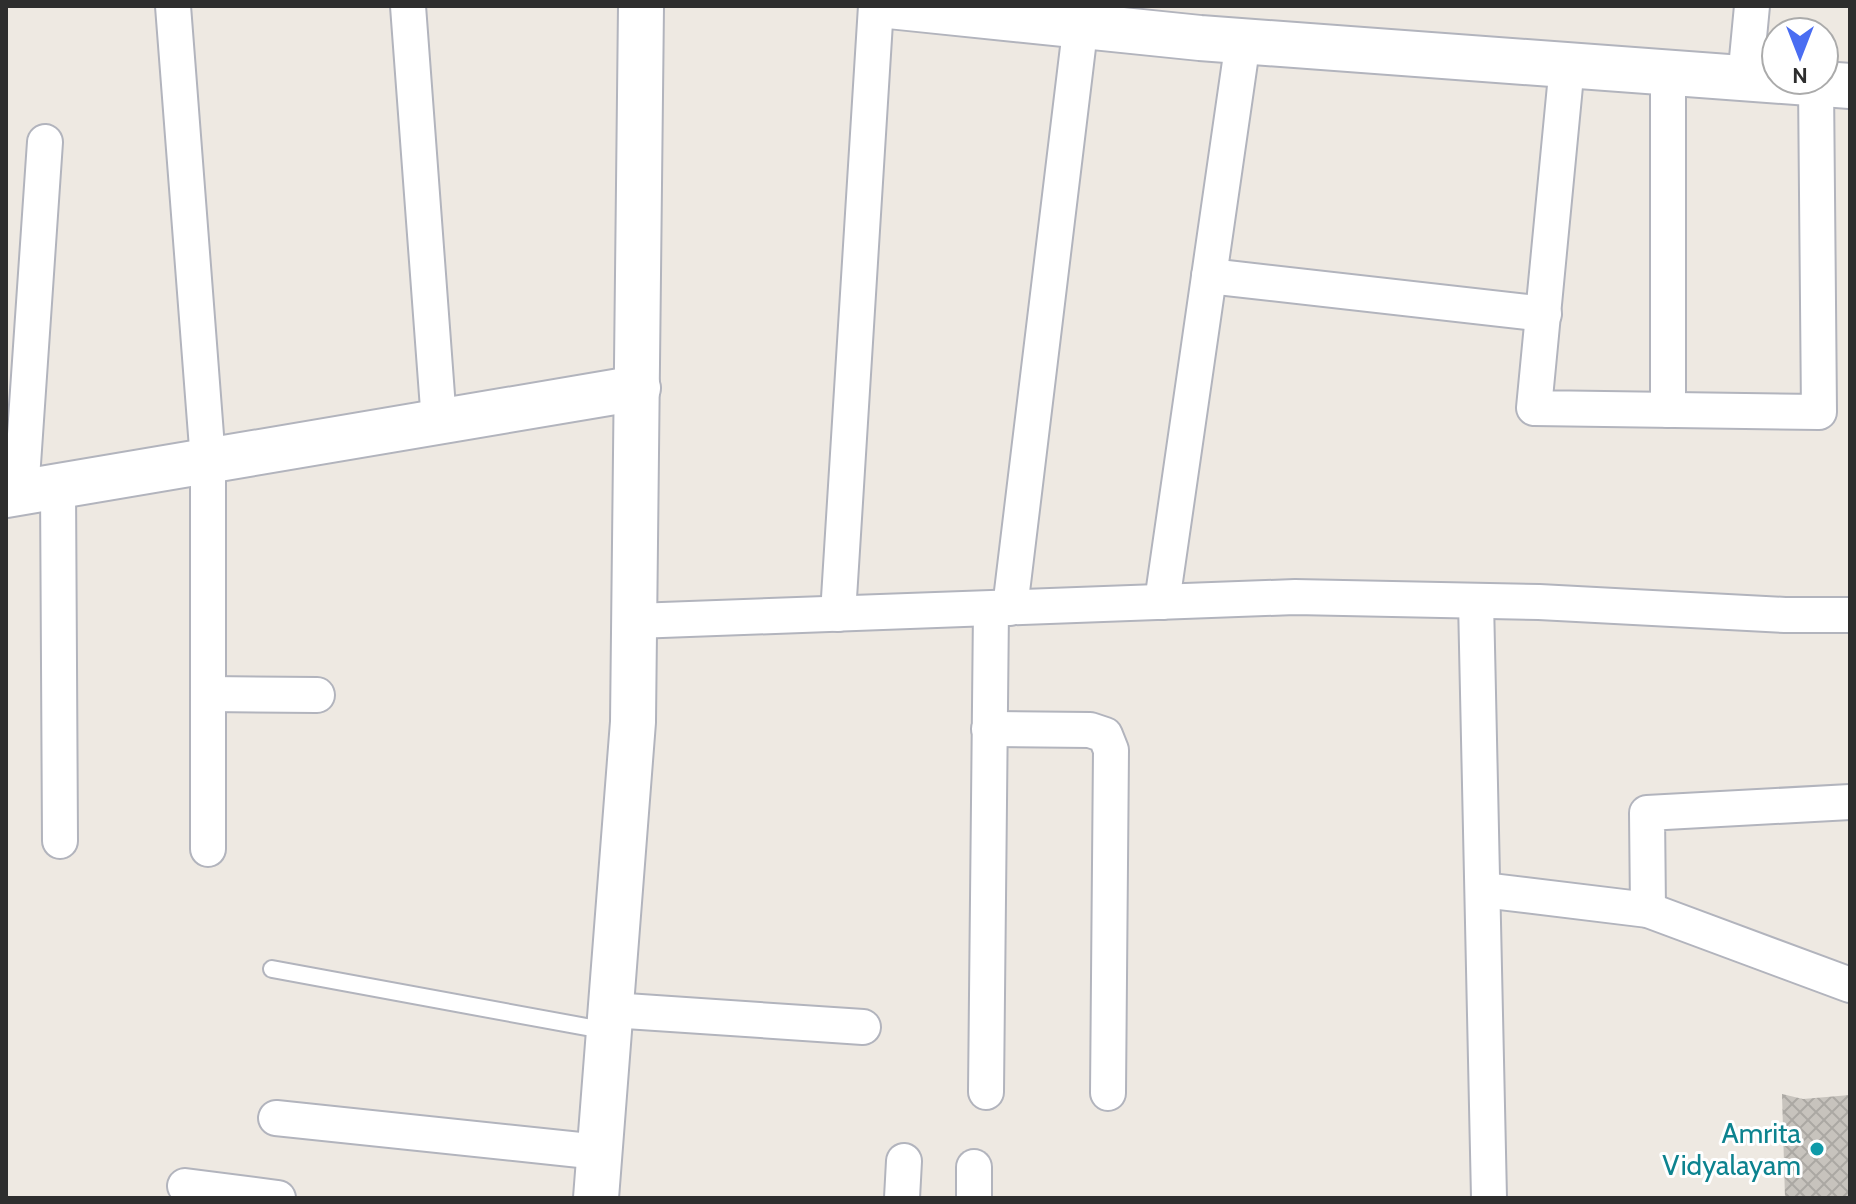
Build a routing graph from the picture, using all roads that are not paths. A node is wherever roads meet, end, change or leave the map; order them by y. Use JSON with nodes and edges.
{"nodes":[{"id":1,"x":173,"y":6,"type":"edge"},
{"id":2,"x":408,"y":6,"type":"edge"},
{"id":3,"x":641,"y":6,"type":"edge"},
{"id":4,"x":876,"y":6,"type":"edge"},
{"id":5,"x":889,"y":6,"type":"edge"},
{"id":6,"x":1752,"y":6,"type":"edge"},
{"id":7,"x":1082,"y":16,"type":"edge"},
{"id":8,"x":1243,"y":41,"type":"junction"},
{"id":9,"x":1567,"y":65,"type":"junction"},
{"id":10,"x":1668,"y":72,"type":"junction"},
{"id":11,"x":1745,"y":79,"type":"junction"},
{"id":12,"x":1760,"y":80,"type":"edge"},
{"id":13,"x":1833,"y":96,"type":"edge"},
{"id":14,"x":45,"y":142,"type":"dead end"},
{"id":15,"x":1209,"y":276,"type":"junction"},
{"id":16,"x":1544,"y":314,"type":"junction"},
{"id":17,"x":638,"y":388,"type":"junction"},
{"id":18,"x":1668,"y":410,"type":"junction"},
{"id":19,"x":439,"y":422,"type":"junction"},
{"id":20,"x":208,"y":461,"type":"junction"},
{"id":21,"x":28,"y":491,"type":"edge"},
{"id":22,"x":1476,"y":601,"type":"junction"},
{"id":23,"x":1162,"y":602,"type":"junction"},
{"id":24,"x":1000,"y":609,"type":"junction"},
{"id":25,"x":838,"y":614,"type":"junction"},
{"id":26,"x":1850,"y":615,"type":"edge"},
{"id":27,"x":635,"y":621,"type":"junction"},
{"id":28,"x":208,"y":694,"type":"junction"},
{"id":29,"x":317,"y":695,"type":"dead end"},
{"id":30,"x":989,"y":729,"type":"junction"},
{"id":31,"x":1850,"y":802,"type":"edge"},
{"id":32,"x":60,"y":841,"type":"dead end"},
{"id":33,"x":208,"y":849,"type":"dead end"},
{"id":34,"x":1483,"y":890,"type":"junction"},
{"id":35,"x":1648,"y":910,"type":"junction"},
{"id":36,"x":272,"y":969,"type":"dead end"},
{"id":37,"x":1850,"y":985,"type":"edge"},
{"id":38,"x":610,"y":1021,"type":"junction"},
{"id":39,"x":863,"y":1027,"type":"dead end"},
{"id":40,"x":986,"y":1092,"type":"dead end"},
{"id":41,"x":1108,"y":1093,"type":"dead end"},
{"id":42,"x":276,"y":1118,"type":"dead end"},
{"id":43,"x":599,"y":1152,"type":"junction"},
{"id":44,"x":904,"y":1161,"type":"dead end"},
{"id":45,"x":185,"y":1186,"type":"dead end"},
{"id":46,"x":278,"y":1198,"type":"edge"},
{"id":47,"x":596,"y":1198,"type":"edge"},
{"id":48,"x":902,"y":1198,"type":"edge"},
{"id":49,"x":1489,"y":1198,"type":"edge"}],
"edges":[{"from":1,"to":20,"type":"street"},
{"from":2,"to":19,"type":"street"},
{"from":3,"to":17,"type":"street"},
{"from":4,"to":25,"type":"street"},
{"from":5,"to":7,"type":"street"},
{"from":6,"to":11,"type":"street"},
{"from":7,"to":8,"type":"street"},
{"from":7,"to":24,"type":"street"},
{"from":8,"to":9,"type":"street"},
{"from":8,"to":15,"type":"street"},
{"from":9,"to":10,"type":"street"},
{"from":9,"to":16,"type":"street"},
{"from":10,"to":11,"type":"street"},
{"from":10,"to":18,"type":"street"},
{"from":11,"to":12,"type":"street"},
{"from":13,"to":18,"type":"street"},
{"from":14,"to":21,"type":"street"},
{"from":15,"to":16,"type":"street"},
{"from":15,"to":23,"type":"street"},
{"from":16,"to":18,"type":"street"},
{"from":17,"to":19,"type":"street"},
{"from":17,"to":27,"type":"street"},
{"from":19,"to":20,"type":"street"},
{"from":20,"to":21,"type":"street"},
{"from":20,"to":28,"type":"street"},
{"from":21,"to":32,"type":"street"},
{"from":22,"to":23,"type":"street"},
{"from":22,"to":26,"type":"street"},
{"from":22,"to":34,"type":"street"},
{"from":23,"to":24,"type":"street"},
{"from":24,"to":25,"type":"street"},
{"from":24,"to":30,"type":"street"},
{"from":25,"to":27,"type":"street"},
{"from":27,"to":38,"type":"street"},
{"from":28,"to":29,"type":"street"},
{"from":28,"to":33,"type":"street"},
{"from":30,"to":40,"type":"street"},
{"from":30,"to":41,"type":"street"},
{"from":31,"to":35,"type":"street"},
{"from":34,"to":35,"type":"street"},
{"from":34,"to":49,"type":"street"},
{"from":35,"to":37,"type":"street"},
{"from":36,"to":38,"type":"lane"},
{"from":38,"to":39,"type":"street"},
{"from":38,"to":43,"type":"street"},
{"from":42,"to":43,"type":"street"},
{"from":43,"to":47,"type":"street"},
{"from":44,"to":48,"type":"street"},
{"from":45,"to":46,"type":"street"}]}
